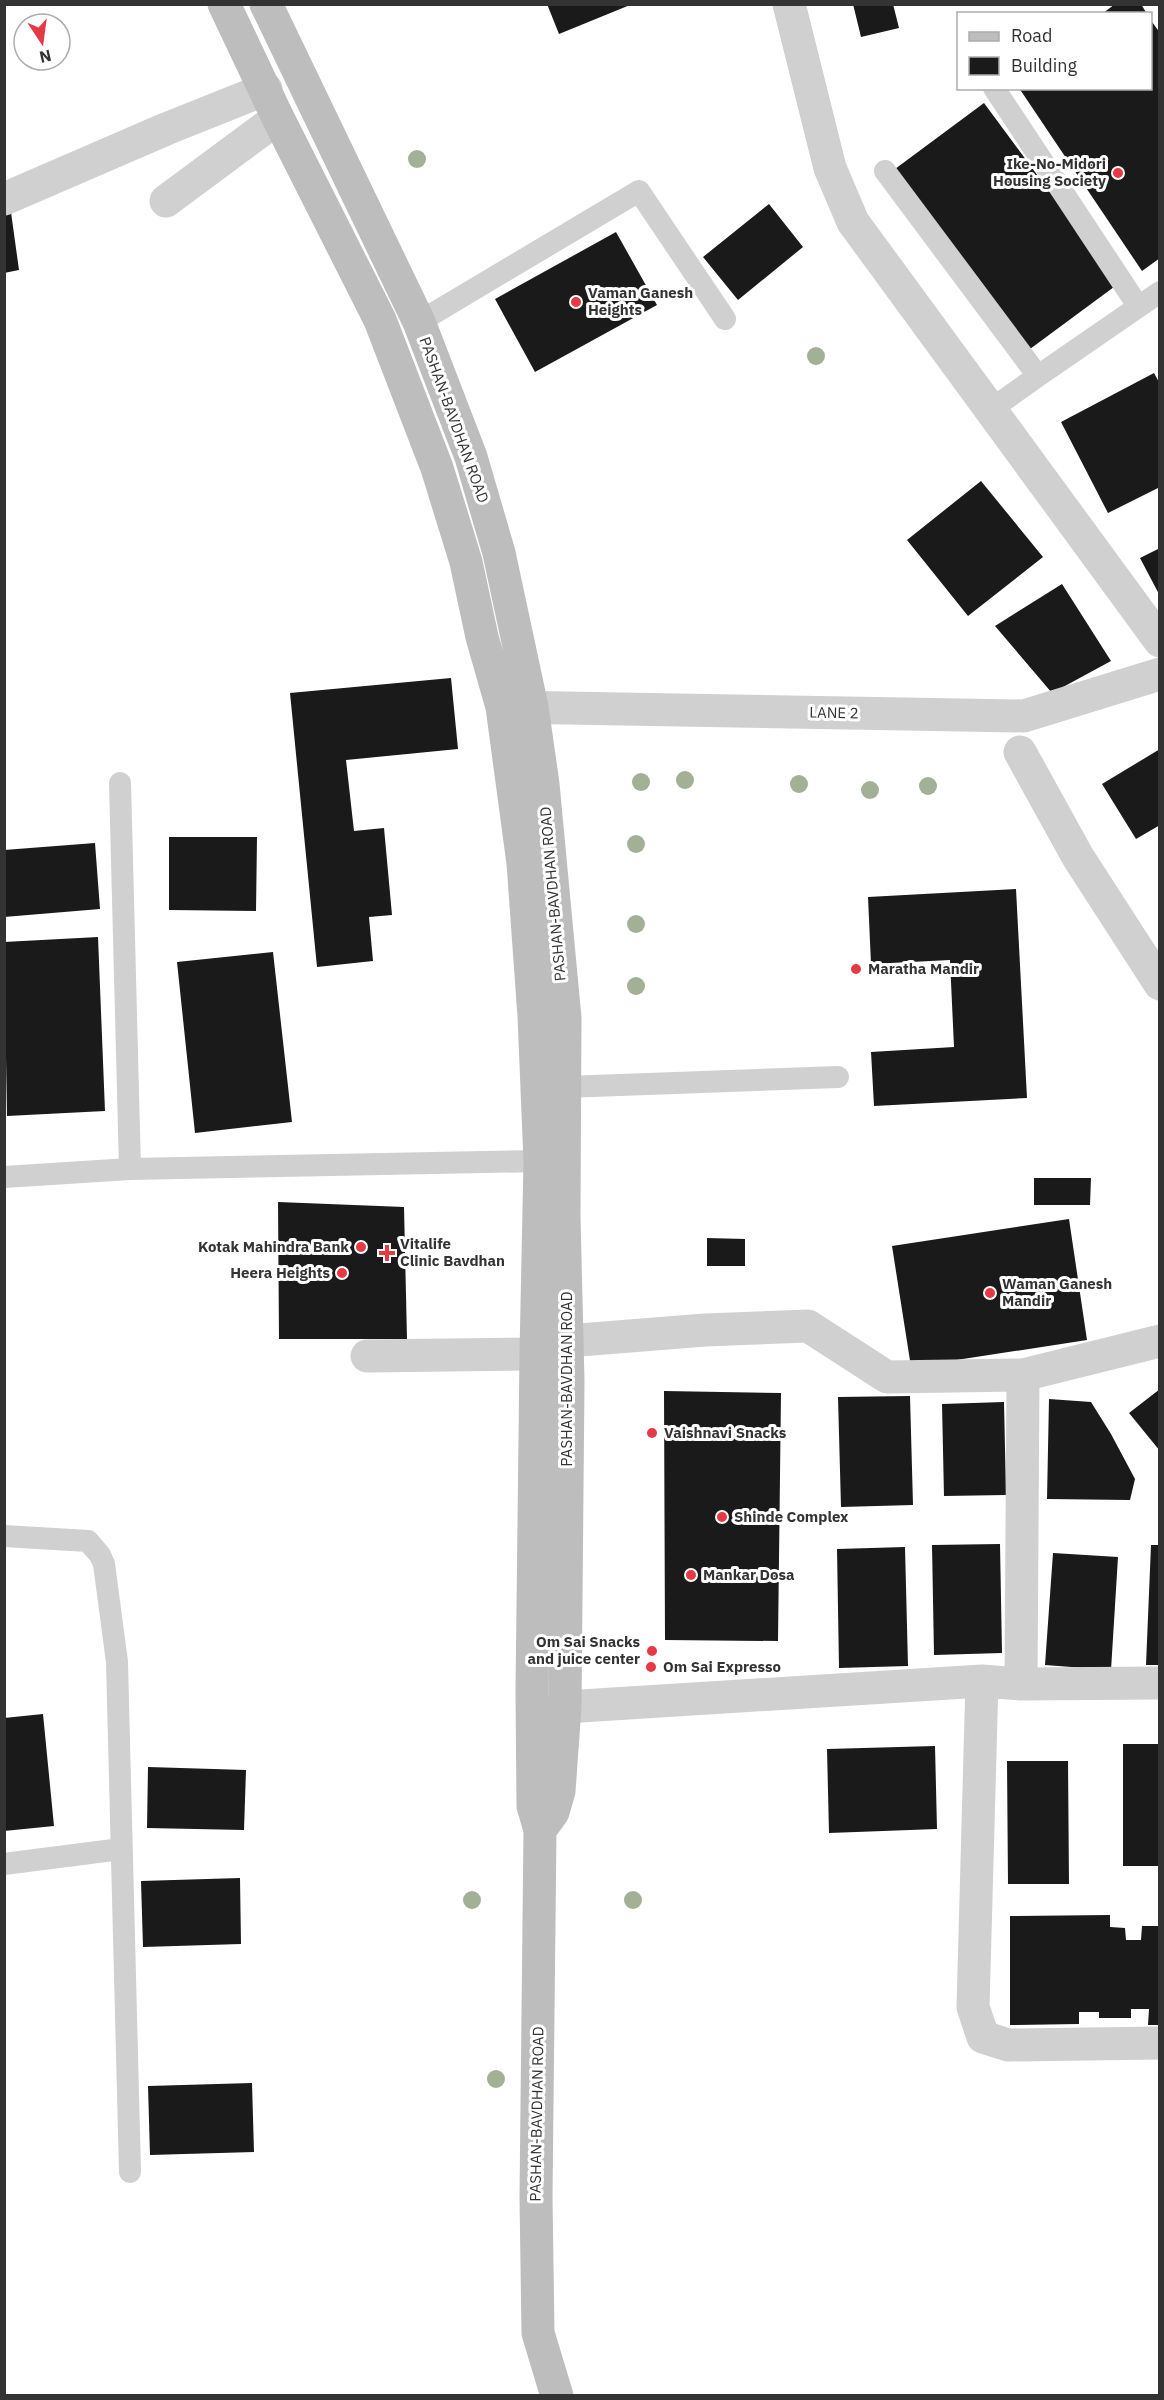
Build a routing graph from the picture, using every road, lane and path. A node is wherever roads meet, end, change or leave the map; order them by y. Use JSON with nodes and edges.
{"nodes":[{"id":1,"x":224,"y":4,"type":"edge"},
{"id":2,"x":266,"y":4,"type":"edge"},
{"id":3,"x":789,"y":4,"type":"edge"},
{"id":4,"x":995,"y":90,"type":"edge"},
{"id":5,"x":272,"y":104,"type":"junction"},
{"id":6,"x":885,"y":171,"type":"dead end"},
{"id":7,"x":4,"y":199,"type":"edge"},
{"id":8,"x":166,"y":201,"type":"dead end"},
{"id":9,"x":1160,"y":292,"type":"edge"},
{"id":10,"x":1138,"y":306,"type":"junction"},
{"id":11,"x":725,"y":319,"type":"dead end"},
{"id":12,"x":419,"y":322,"type":"junction"},
{"id":13,"x":1038,"y":376,"type":"junction"},
{"id":14,"x":990,"y":410,"type":"junction"},
{"id":15,"x":1160,"y":641,"type":"edge"},
{"id":16,"x":1160,"y":674,"type":"edge"},
{"id":17,"x":517,"y":707,"type":"junction"},
{"id":18,"x":1020,"y":752,"type":"dead end"},
{"id":19,"x":120,"y":783,"type":"dead end"},
{"id":20,"x":1160,"y":984,"type":"edge"},
{"id":21,"x":838,"y":1077,"type":"dead end"},
{"id":22,"x":565,"y":1087,"type":"junction"},
{"id":23,"x":540,"y":1161,"type":"junction"},
{"id":24,"x":130,"y":1169,"type":"junction"},
{"id":25,"x":4,"y":1177,"type":"edge"},
{"id":26,"x":567,"y":1341,"type":"junction"},
{"id":27,"x":1160,"y":1341,"type":"edge"},
{"id":28,"x":536,"y":1354,"type":"junction"},
{"id":29,"x":367,"y":1356,"type":"dead end"},
{"id":30,"x":1023,"y":1375,"type":"junction"},
{"id":31,"x":4,"y":1536,"type":"edge"},
{"id":32,"x":982,"y":1681,"type":"junction"},
{"id":33,"x":1160,"y":1683,"type":"edge"},
{"id":34,"x":1021,"y":1684,"type":"junction"},
{"id":35,"x":566,"y":1707,"type":"junction"},
{"id":36,"x":540,"y":1830,"type":"junction"},
{"id":37,"x":122,"y":1849,"type":"junction"},
{"id":38,"x":4,"y":1864,"type":"edge"},
{"id":39,"x":1160,"y":2043,"type":"edge"},
{"id":40,"x":130,"y":2172,"type":"dead end"},
{"id":41,"x":556,"y":2396,"type":"edge"}],
"edges":[{"from":1,"to":5,"type":"main road","name":"PASHAN-BAVDHAN ROAD"},
{"from":2,"to":12,"type":"main road","name":"PASHAN-BAVDHAN ROAD"},
{"from":3,"to":14,"type":"street"},
{"from":4,"to":10,"type":"lane"},
{"from":5,"to":7,"type":"street"},
{"from":5,"to":8,"type":"street"},
{"from":5,"to":17,"type":"main road","name":"PASHAN-BAVDHAN ROAD"},
{"from":6,"to":13,"type":"lane"},
{"from":9,"to":10,"type":"lane"},
{"from":10,"to":13,"type":"lane"},
{"from":11,"to":12,"type":"lane"},
{"from":12,"to":17,"type":"main road","name":"PASHAN-BAVDHAN ROAD"},
{"from":13,"to":14,"type":"lane"},
{"from":14,"to":15,"type":"street"},
{"from":16,"to":17,"type":"street","name":"LANE 2"},
{"from":17,"to":22,"type":"main road","name":"PASHAN-BAVDHAN ROAD"},
{"from":17,"to":23,"type":"main road","name":"PASHAN-BAVDHAN ROAD"},
{"from":18,"to":20,"type":"street"},
{"from":19,"to":24,"type":"lane"},
{"from":21,"to":22,"type":"lane"},
{"from":22,"to":26,"type":"main road","name":"PASHAN-BAVDHAN ROAD"},
{"from":23,"to":24,"type":"lane"},
{"from":23,"to":28,"type":"main road","name":"PASHAN-BAVDHAN ROAD"},
{"from":24,"to":25,"type":"lane"},
{"from":26,"to":30,"type":"street"},
{"from":26,"to":35,"type":"main road","name":"PASHAN-BAVDHAN ROAD"},
{"from":27,"to":30,"type":"street"},
{"from":28,"to":29,"type":"street"},
{"from":28,"to":36,"type":"main road","name":"PASHAN-BAVDHAN ROAD"},
{"from":30,"to":34,"type":"street"},
{"from":31,"to":37,"type":"lane"},
{"from":32,"to":34,"type":"street"},
{"from":32,"to":35,"type":"street"},
{"from":32,"to":39,"type":"street"},
{"from":33,"to":34,"type":"street"},
{"from":35,"to":36,"type":"main road","name":"PASHAN-BAVDHAN ROAD"},
{"from":36,"to":41,"type":"main road","name":"PASHAN-BAVDHAN ROAD"},
{"from":37,"to":38,"type":"lane"},
{"from":37,"to":40,"type":"lane"}]}
